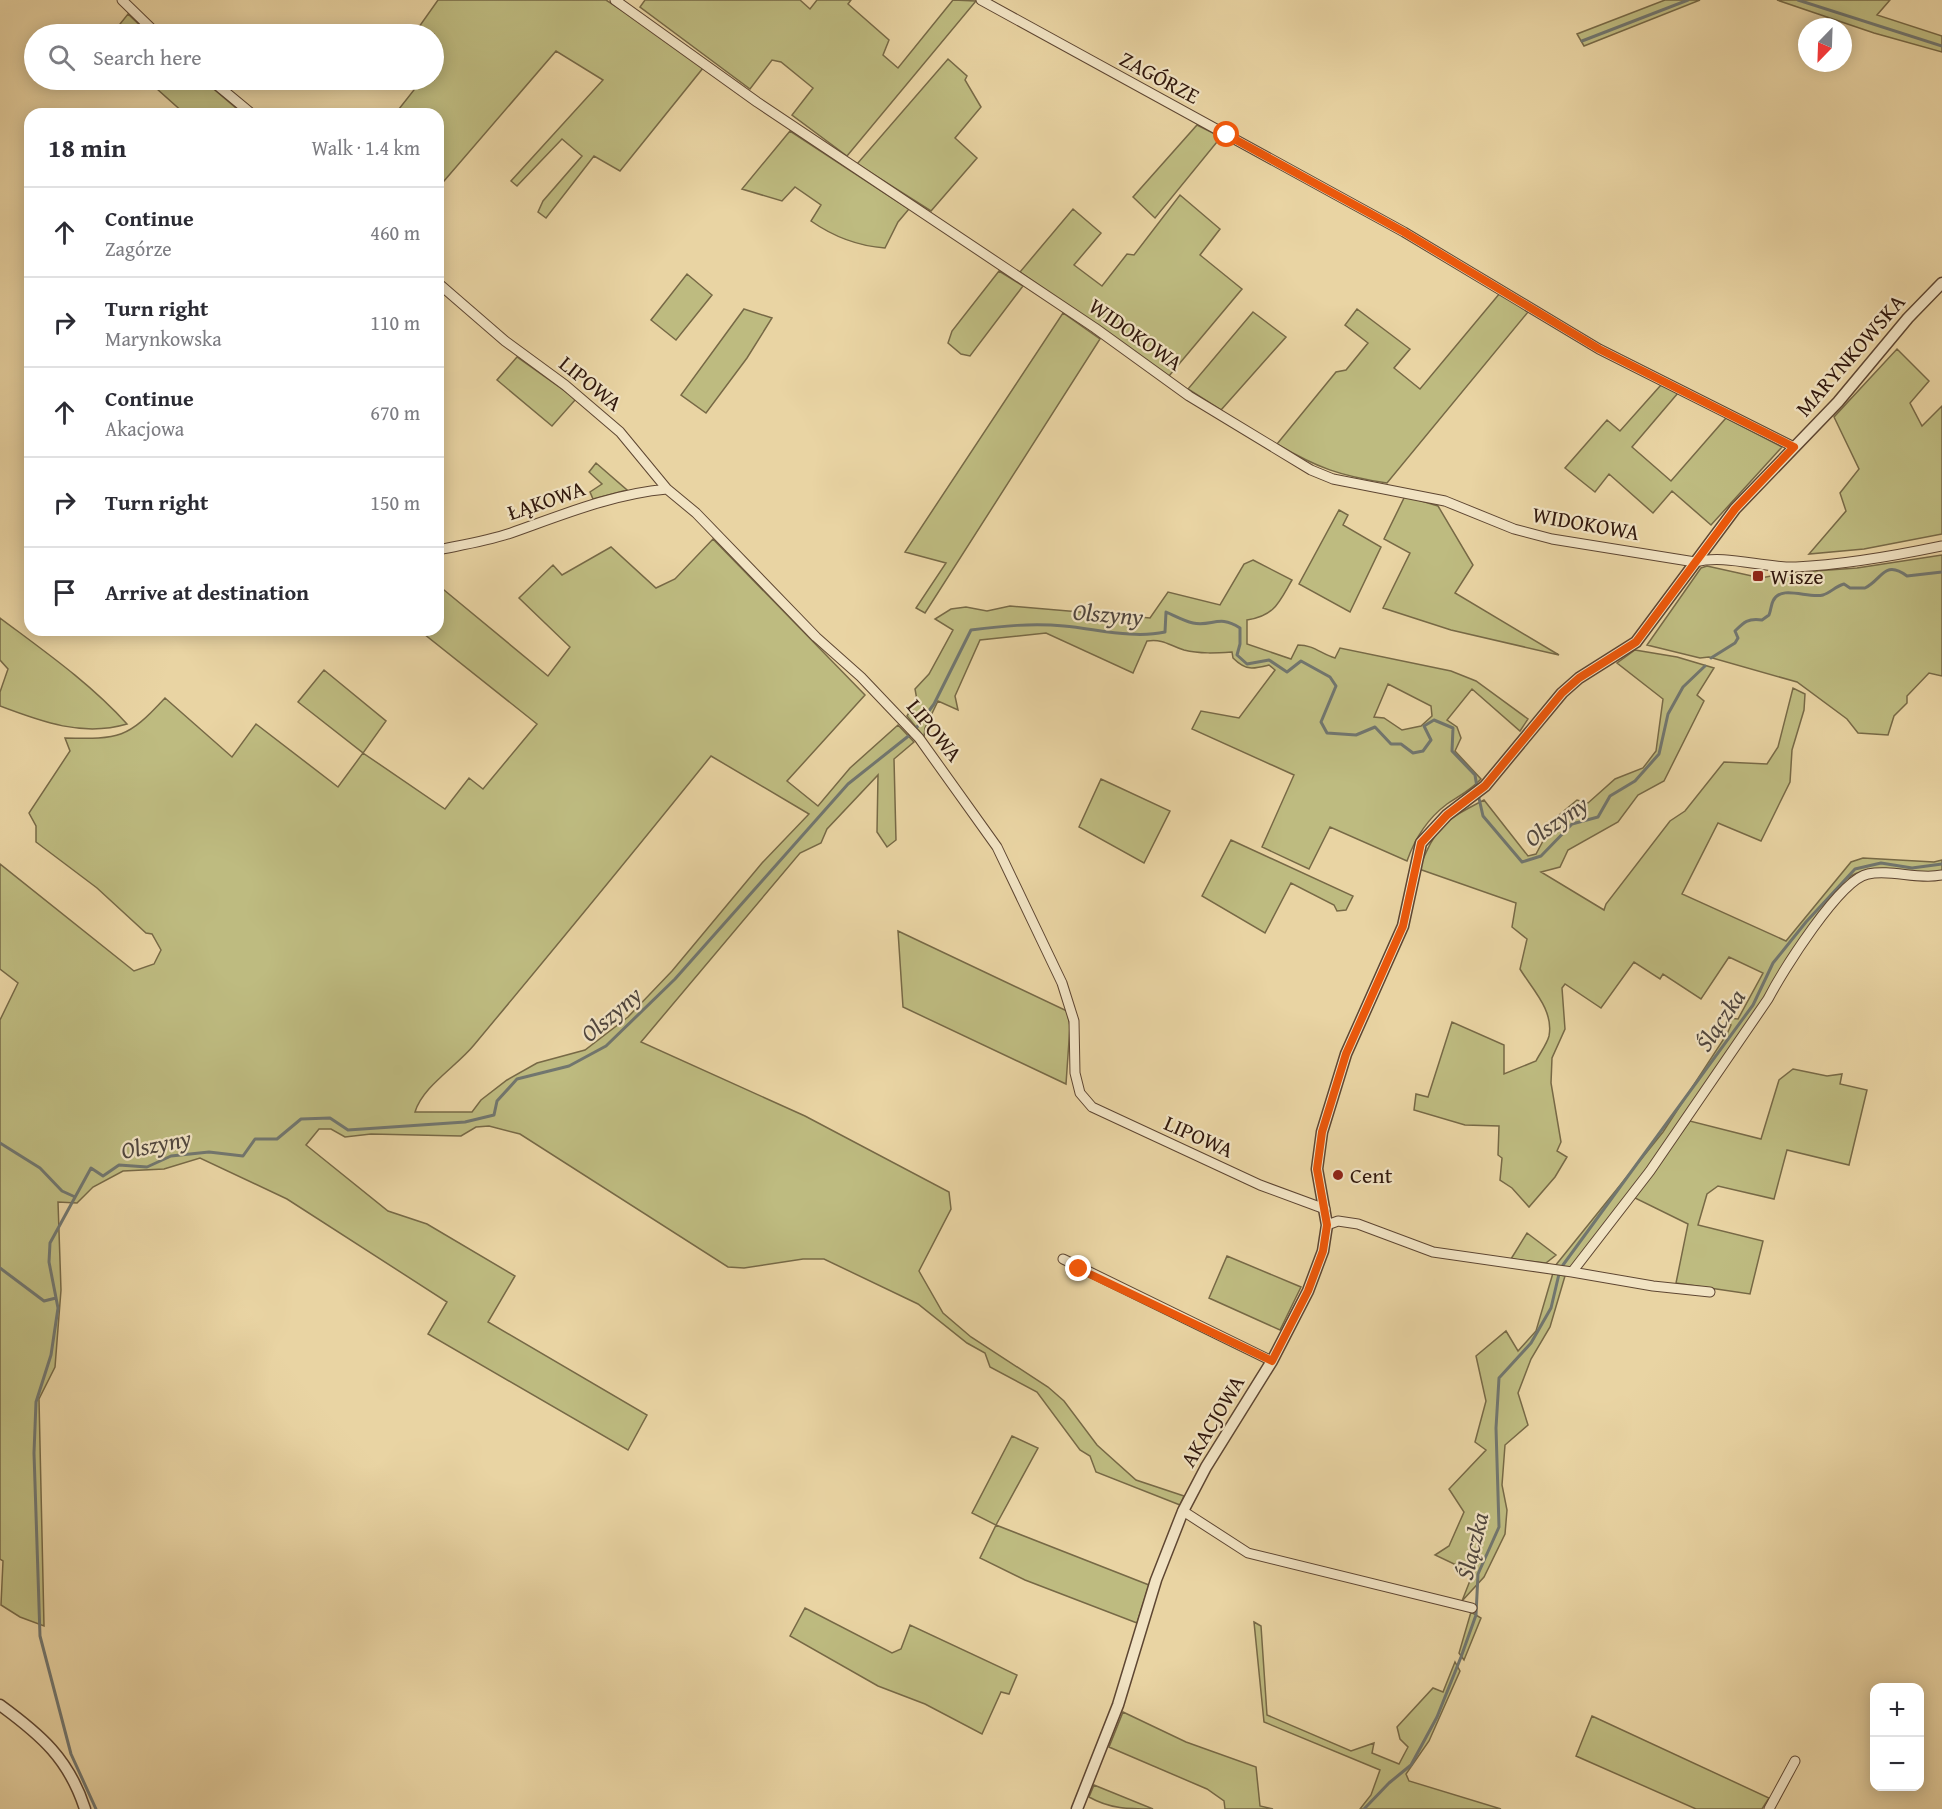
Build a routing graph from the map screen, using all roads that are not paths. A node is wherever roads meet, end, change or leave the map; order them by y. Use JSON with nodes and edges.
{"nodes":[{"id":1,"x":122,"y":0,"type":"edge"},
{"id":2,"x":615,"y":0,"type":"edge"},
{"id":3,"x":981,"y":0,"type":"edge"},
{"id":4,"x":147,"y":24,"type":"edge"},
{"id":5,"x":223,"y":90,"type":"edge"},
{"id":6,"x":245,"y":108,"type":"edge"},
{"id":7,"x":1942,"y":283,"type":"edge"},
{"id":8,"x":444,"y":289,"type":"edge"},
{"id":9,"x":1794,"y":447,"type":"junction"},
{"id":10,"x":667,"y":489,"type":"junction"},
{"id":11,"x":1942,"y":546,"type":"edge"},
{"id":12,"x":444,"y":549,"type":"edge"},
{"id":13,"x":1695,"y":562,"type":"junction"},
{"id":14,"x":1942,"y":874,"type":"edge"},
{"id":15,"x":1325,"y":1209,"type":"junction"},
{"id":16,"x":1327,"y":1225,"type":"junction"},
{"id":17,"x":1063,"y":1259,"type":"dead end"},
{"id":18,"x":1572,"y":1272,"type":"junction"},
{"id":19,"x":1710,"y":1292,"type":"dead end"},
{"id":20,"x":1272,"y":1361,"type":"junction"},
{"id":21,"x":1183,"y":1511,"type":"junction"},
{"id":22,"x":1472,"y":1608,"type":"dead end"},
{"id":23,"x":0,"y":1705,"type":"edge"},
{"id":24,"x":1796,"y":1761,"type":"dead end"},
{"id":25,"x":85,"y":1809,"type":"edge"},
{"id":26,"x":1077,"y":1809,"type":"edge"},
{"id":27,"x":1768,"y":1809,"type":"edge"}],
"edges":[{"from":1,"to":4,"type":"street"},
{"from":2,"to":13,"type":"street","name":"WIDOKOWA"},
{"from":3,"to":9,"type":"street","name":"ZAGÓRZE"},
{"from":5,"to":6,"type":"street"},
{"from":7,"to":9,"type":"street","name":"MARYNKOWSKA"},
{"from":8,"to":10,"type":"street","name":"LIPOWA"},
{"from":9,"to":13,"type":"street","name":"MARYNKOWSKA"},
{"from":10,"to":12,"type":"street","name":"ŁĄKOWA"},
{"from":10,"to":15,"type":"street","name":"LIPOWA"},
{"from":11,"to":13,"type":"street"},
{"from":13,"to":15,"type":"street","name":"AKACJOWA"},
{"from":14,"to":18,"type":"street"},
{"from":15,"to":16,"type":"street","name":"AKACJOWA"},
{"from":16,"to":18,"type":"street"},
{"from":16,"to":20,"type":"street","name":"AKACJOWA"},
{"from":17,"to":20,"type":"street"},
{"from":18,"to":19,"type":"street"},
{"from":20,"to":21,"type":"street","name":"AKACJOWA"},
{"from":21,"to":22,"type":"street"},
{"from":21,"to":26,"type":"street","name":"AKACJOWA"},
{"from":23,"to":25,"type":"street"},
{"from":24,"to":27,"type":"street"}]}
